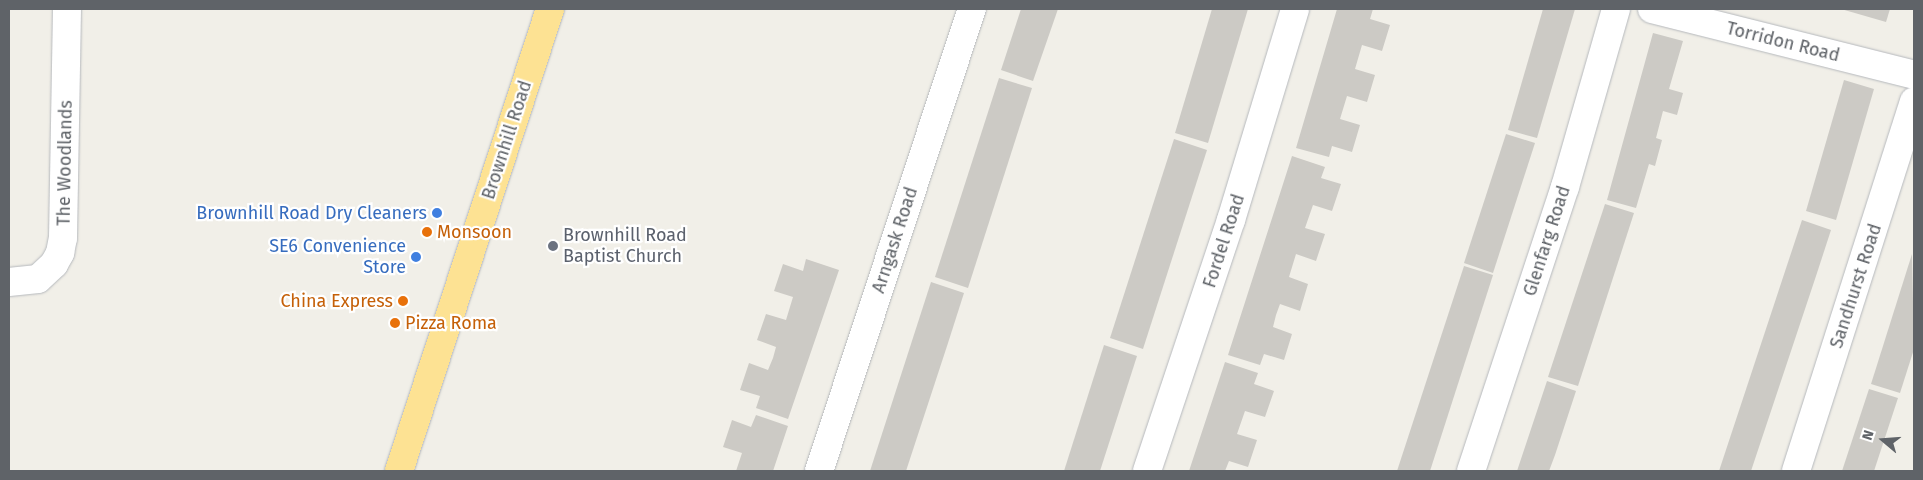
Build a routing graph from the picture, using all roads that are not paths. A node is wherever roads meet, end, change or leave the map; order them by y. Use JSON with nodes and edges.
{"nodes":[{"id":1,"x":67,"y":9,"type":"edge"},
{"id":2,"x":550,"y":9,"type":"edge"},
{"id":3,"x":972,"y":9,"type":"edge"},
{"id":4,"x":1295,"y":9,"type":"edge"},
{"id":5,"x":1616,"y":9,"type":"edge"},
{"id":6,"x":1652,"y":9,"type":"edge"},
{"id":7,"x":1914,"y":75,"type":"edge"},
{"id":8,"x":1914,"y":101,"type":"edge"},
{"id":9,"x":9,"y":282,"type":"edge"},
{"id":10,"x":399,"y":471,"type":"edge"},
{"id":11,"x":818,"y":471,"type":"edge"},
{"id":12,"x":1147,"y":471,"type":"edge"},
{"id":13,"x":1471,"y":471,"type":"edge"},
{"id":14,"x":1796,"y":471,"type":"edge"}],
"edges":[{"from":1,"to":9,"type":"street","name":"The Woodlands"},
{"from":2,"to":10,"type":"highway","name":"Brownhill Road"},
{"from":3,"to":11,"type":"street","name":"Arngask Road"},
{"from":4,"to":12,"type":"street","name":"Fordel Road"},
{"from":5,"to":13,"type":"street","name":"Glenfarg Road"},
{"from":6,"to":7,"type":"street","name":"Torridon Road"},
{"from":8,"to":14,"type":"street","name":"Sandhurst Road"}]}
